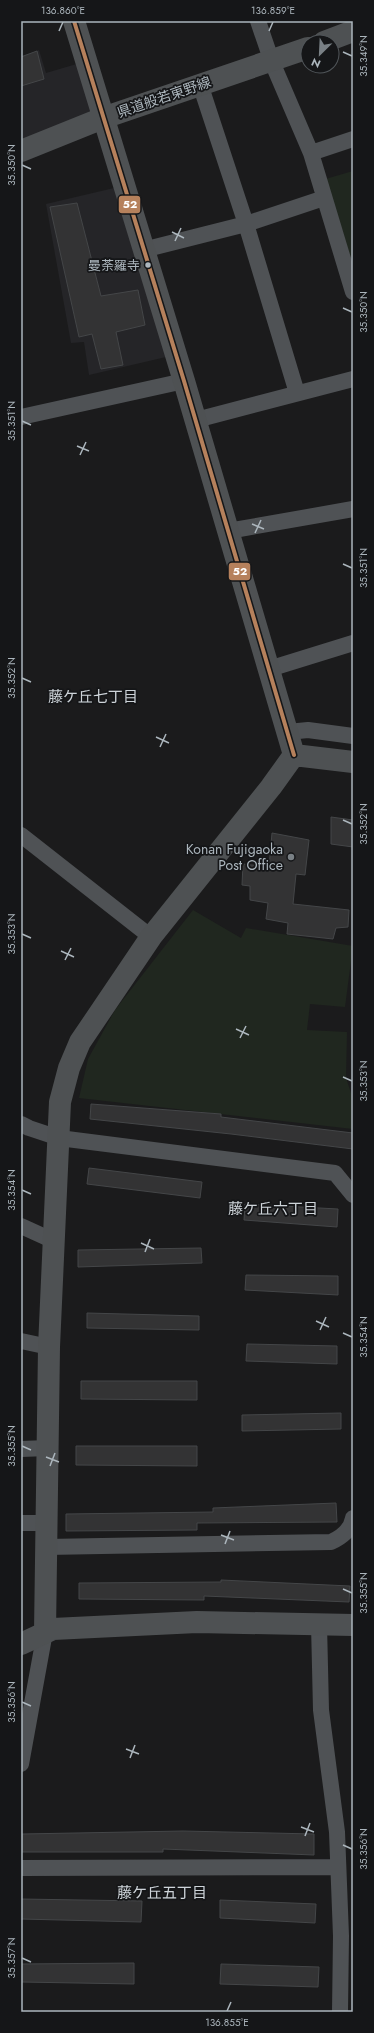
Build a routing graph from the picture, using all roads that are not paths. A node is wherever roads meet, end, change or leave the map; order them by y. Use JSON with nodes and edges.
{"nodes":[{"id":1,"x":74,"y":21,"type":"edge"},
{"id":2,"x":258,"y":21,"type":"edge"},
{"id":3,"x":353,"y":31,"type":"edge"},
{"id":4,"x":340,"y":36,"type":"edge"},
{"id":5,"x":300,"y":51,"type":"edge"},
{"id":6,"x":272,"y":62,"type":"junction"},
{"id":7,"x":200,"y":84,"type":"junction"},
{"id":8,"x":103,"y":118,"type":"junction"},
{"id":9,"x":353,"y":140,"type":"edge"},
{"id":10,"x":21,"y":151,"type":"edge"},
{"id":11,"x":311,"y":153,"type":"junction"},
{"id":12,"x":324,"y":198,"type":"junction"},
{"id":13,"x":246,"y":224,"type":"junction"},
{"id":14,"x":143,"y":250,"type":"junction"},
{"id":15,"x":353,"y":292,"type":"edge"},
{"id":16,"x":353,"y":379,"type":"edge"},
{"id":17,"x":184,"y":381,"type":"junction"},
{"id":18,"x":297,"y":393,"type":"junction"},
{"id":19,"x":21,"y":417,"type":"edge"},
{"id":20,"x":196,"y":420,"type":"junction"},
{"id":21,"x":353,"y":509,"type":"edge"},
{"id":22,"x":228,"y":531,"type":"junction"},
{"id":23,"x":353,"y":643,"type":"edge"},
{"id":24,"x":270,"y":669,"type":"junction"},
{"id":25,"x":288,"y":732,"type":"junction"},
{"id":26,"x":353,"y":736,"type":"edge"},
{"id":27,"x":294,"y":754,"type":"junction"},
{"id":28,"x":353,"y":762,"type":"edge"},
{"id":29,"x":21,"y":835,"type":"edge"},
{"id":30,"x":151,"y":937,"type":"junction"},
{"id":31,"x":21,"y":1124,"type":"edge"},
{"id":32,"x":59,"y":1138,"type":"junction"},
{"id":33,"x":353,"y":1195,"type":"edge"},
{"id":34,"x":21,"y":1226,"type":"edge"},
{"id":35,"x":54,"y":1241,"type":"junction"},
{"id":36,"x":21,"y":1341,"type":"edge"},
{"id":37,"x":49,"y":1348,"type":"junction"},
{"id":38,"x":48,"y":1448,"type":"junction"},
{"id":39,"x":21,"y":1449,"type":"edge"},
{"id":40,"x":353,"y":1518,"type":"edge"},
{"id":41,"x":21,"y":1523,"type":"edge"},
{"id":42,"x":47,"y":1523,"type":"junction"},
{"id":43,"x":46,"y":1546,"type":"junction"},
{"id":44,"x":319,"y":1624,"type":"junction"},
{"id":45,"x":353,"y":1625,"type":"edge"},
{"id":46,"x":45,"y":1632,"type":"junction"},
{"id":47,"x":22,"y":1642,"type":"edge"},
{"id":48,"x":21,"y":1764,"type":"edge"},
{"id":49,"x":338,"y":1867,"type":"junction"},
{"id":50,"x":21,"y":1868,"type":"edge"},
{"id":51,"x":347,"y":1976,"type":"edge"},
{"id":52,"x":340,"y":2012,"type":"edge"}],
"edges":[{"from":1,"to":8,"type":"street"},
{"from":2,"to":6,"type":"street"},
{"from":3,"to":4,"type":"street"},
{"from":5,"to":6,"type":"street","name":"県道般若東野線"},
{"from":6,"to":7,"type":"street","name":"県道般若東野線"},
{"from":6,"to":11,"type":"street"},
{"from":7,"to":8,"type":"street","name":"県道般若東野線"},
{"from":7,"to":13,"type":"street"},
{"from":8,"to":10,"type":"street","name":"県道般若東野線"},
{"from":8,"to":14,"type":"street"},
{"from":9,"to":11,"type":"street"},
{"from":11,"to":12,"type":"street"},
{"from":12,"to":13,"type":"street"},
{"from":12,"to":15,"type":"street"},
{"from":13,"to":14,"type":"street"},
{"from":13,"to":18,"type":"street"},
{"from":14,"to":17,"type":"street"},
{"from":16,"to":18,"type":"street"},
{"from":17,"to":19,"type":"street"},
{"from":17,"to":20,"type":"street"},
{"from":18,"to":20,"type":"street"},
{"from":20,"to":22,"type":"street"},
{"from":21,"to":22,"type":"street"},
{"from":22,"to":24,"type":"street"},
{"from":23,"to":24,"type":"street"},
{"from":24,"to":25,"type":"street"},
{"from":25,"to":26,"type":"street"},
{"from":25,"to":27,"type":"street"},
{"from":27,"to":28,"type":"street"},
{"from":27,"to":30,"type":"street"},
{"from":29,"to":30,"type":"street"},
{"from":30,"to":32,"type":"street"},
{"from":31,"to":32,"type":"street"},
{"from":32,"to":33,"type":"street"},
{"from":32,"to":35,"type":"street"},
{"from":34,"to":35,"type":"street"},
{"from":35,"to":37,"type":"street"},
{"from":36,"to":37,"type":"street"},
{"from":37,"to":38,"type":"street"},
{"from":38,"to":39,"type":"street"},
{"from":38,"to":42,"type":"street"},
{"from":40,"to":43,"type":"street"},
{"from":41,"to":42,"type":"street"},
{"from":42,"to":43,"type":"street"},
{"from":43,"to":46,"type":"street"},
{"from":44,"to":45,"type":"street"},
{"from":44,"to":46,"type":"street"},
{"from":44,"to":49,"type":"street"},
{"from":46,"to":47,"type":"street"},
{"from":46,"to":48,"type":"street"},
{"from":49,"to":50,"type":"street"},
{"from":49,"to":51,"type":"street"},
{"from":51,"to":52,"type":"street"}]}
